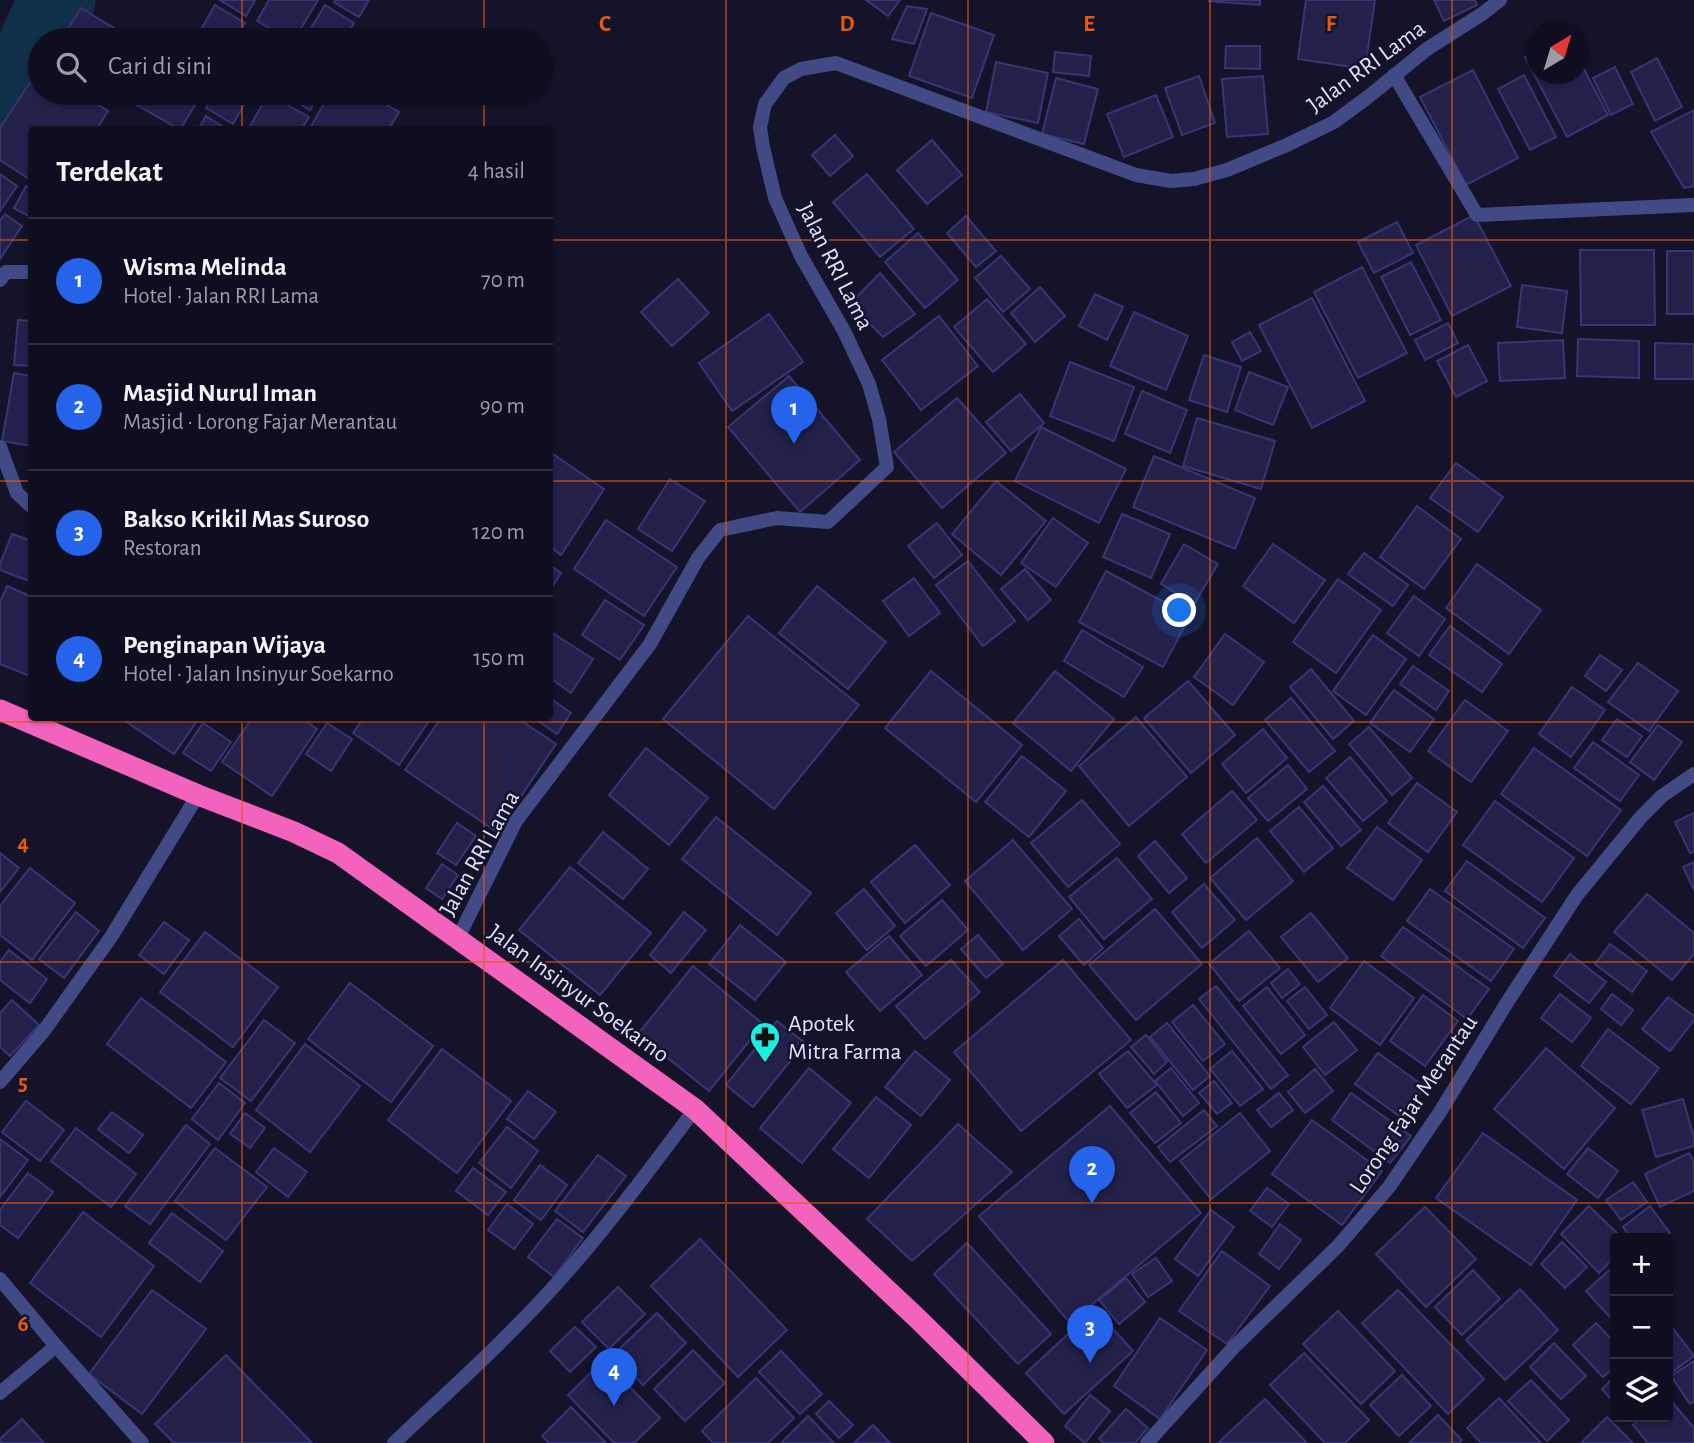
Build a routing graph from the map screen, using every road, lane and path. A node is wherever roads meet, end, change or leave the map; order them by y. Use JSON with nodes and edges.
{"nodes":[{"id":1,"x":1500,"y":0,"type":"edge"},
{"id":2,"x":1394,"y":75,"type":"junction"},
{"id":3,"x":1694,"y":205,"type":"edge"},
{"id":4,"x":28,"y":272,"type":"edge"},
{"id":5,"x":0,"y":281,"type":"edge"},
{"id":6,"x":0,"y":447,"type":"edge"},
{"id":7,"x":28,"y":503,"type":"edge"},
{"id":8,"x":0,"y":710,"type":"edge"},
{"id":9,"x":28,"y":718,"type":"edge"},
{"id":10,"x":44,"y":722,"type":"edge"},
{"id":11,"x":1694,"y":774,"type":"edge"},
{"id":12,"x":198,"y":795,"type":"junction"},
{"id":13,"x":458,"y":938,"type":"junction"},
{"id":14,"x":0,"y":1082,"type":"edge"},
{"id":15,"x":695,"y":1109,"type":"junction"},
{"id":16,"x":0,"y":1279,"type":"edge"},
{"id":17,"x":56,"y":1346,"type":"junction"},
{"id":18,"x":0,"y":1394,"type":"edge"},
{"id":19,"x":142,"y":1443,"type":"edge"},
{"id":20,"x":394,"y":1443,"type":"edge"},
{"id":21,"x":1044,"y":1443,"type":"edge"},
{"id":22,"x":1147,"y":1443,"type":"edge"}],
"edges":[{"from":1,"to":2,"type":"street","name":"Jalan RRI Lama"},
{"from":2,"to":3,"type":"street"},
{"from":2,"to":13,"type":"street","name":"Jalan RRI Lama"},
{"from":4,"to":5,"type":"street"},
{"from":6,"to":7,"type":"street"},
{"from":8,"to":9,"type":"highway","name":"Jalan Insinyur Soekarno"},
{"from":10,"to":12,"type":"highway","name":"Jalan Insinyur Soekarno"},
{"from":11,"to":22,"type":"street","name":"Lorong Fajar Merantau"},
{"from":12,"to":13,"type":"highway","name":"Jalan Insinyur Soekarno"},
{"from":12,"to":14,"type":"street"},
{"from":13,"to":15,"type":"highway","name":"Jalan Insinyur Soekarno"},
{"from":15,"to":20,"type":"street"},
{"from":15,"to":21,"type":"highway","name":"Jalan Insinyur Soekarno"},
{"from":16,"to":17,"type":"street"},
{"from":17,"to":18,"type":"street"},
{"from":17,"to":19,"type":"street"}]}
